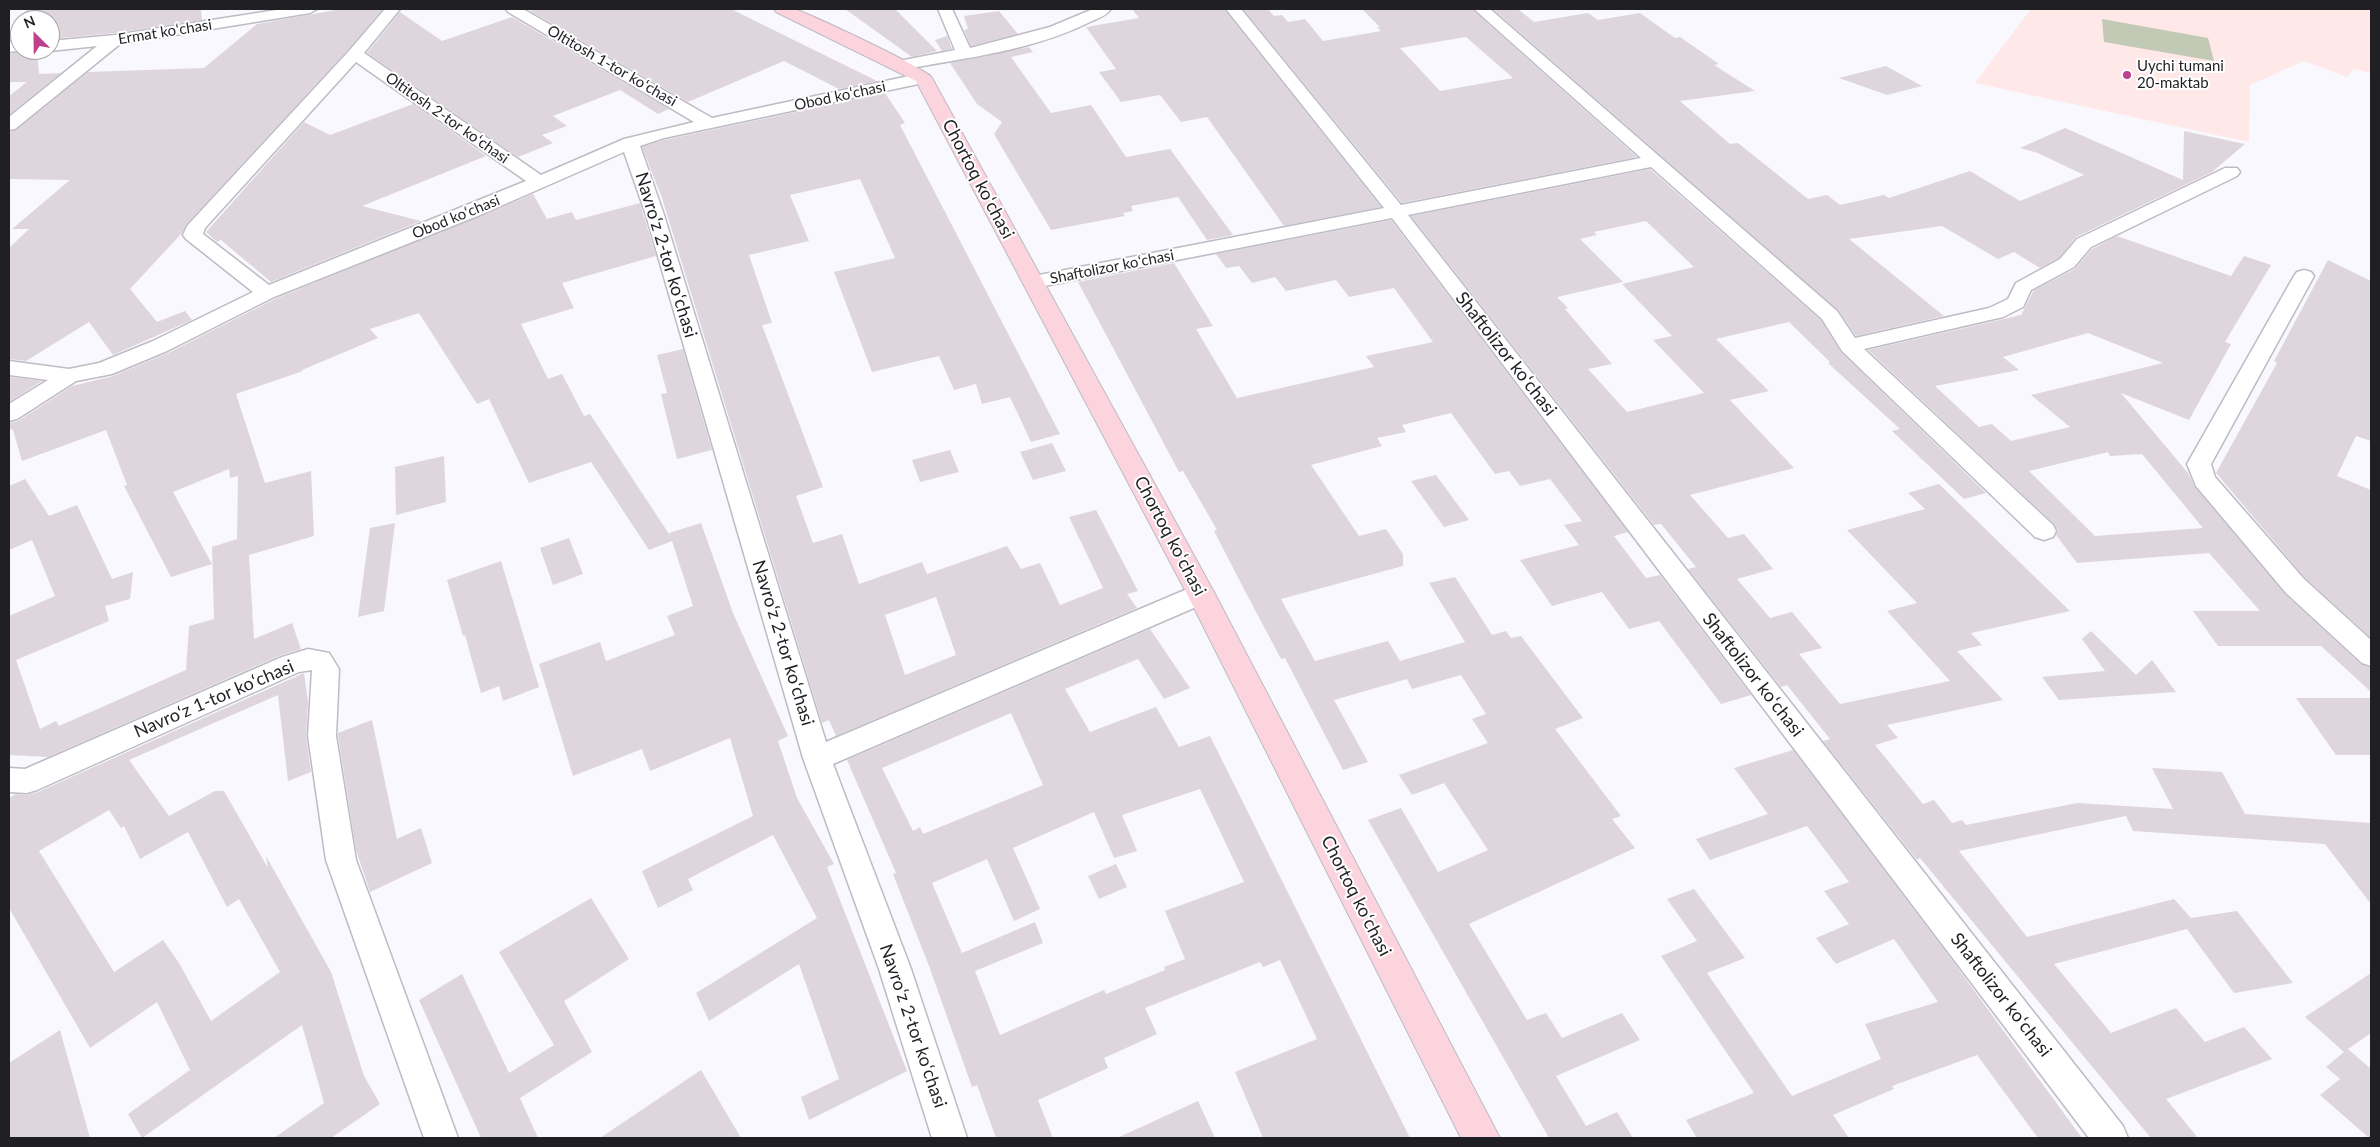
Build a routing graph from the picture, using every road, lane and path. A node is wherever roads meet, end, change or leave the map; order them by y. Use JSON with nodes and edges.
{"nodes":[{"id":1,"x":310,"y":9,"type":"edge"},
{"id":2,"x":393,"y":9,"type":"edge"},
{"id":3,"x":513,"y":9,"type":"edge"},
{"id":4,"x":782,"y":9,"type":"edge"},
{"id":5,"x":945,"y":9,"type":"edge"},
{"id":6,"x":1233,"y":9,"type":"edge"},
{"id":7,"x":1481,"y":9,"type":"edge"},
{"id":8,"x":1101,"y":10,"type":"edge"},
{"id":9,"x":115,"y":40,"type":"junction"},
{"id":10,"x":60,"y":45,"type":"edge"},
{"id":11,"x":964,"y":53,"type":"junction"},
{"id":12,"x":355,"y":54,"type":"junction"},
{"id":13,"x":900,"y":64,"type":"junction"},
{"id":14,"x":924,"y":78,"type":"junction"},
{"id":15,"x":710,"y":124,"type":"junction"},
{"id":16,"x":9,"y":125,"type":"edge"},
{"id":17,"x":630,"y":143,"type":"junction"},
{"id":18,"x":1655,"y":161,"type":"junction"},
{"id":19,"x":2231,"y":172,"type":"dead end"},
{"id":20,"x":539,"y":182,"type":"junction"},
{"id":21,"x":1396,"y":211,"type":"junction"},
{"id":22,"x":2304,"y":276,"type":"dead end"},
{"id":23,"x":1034,"y":282,"type":"junction"},
{"id":24,"x":267,"y":293,"type":"junction"},
{"id":25,"x":1849,"y":346,"type":"junction"},
{"id":26,"x":9,"y":368,"type":"edge"},
{"id":27,"x":69,"y":376,"type":"junction"},
{"id":28,"x":9,"y":414,"type":"edge"},
{"id":29,"x":2044,"y":531,"type":"dead end"},
{"id":30,"x":1201,"y":594,"type":"junction"},
{"id":31,"x":2371,"y":656,"type":"edge"},
{"id":32,"x":817,"y":758,"type":"junction"},
{"id":33,"x":9,"y":780,"type":"edge"},
{"id":34,"x":441,"y":1138,"type":"edge"},
{"id":35,"x":950,"y":1138,"type":"edge"},
{"id":36,"x":1480,"y":1138,"type":"edge"},
{"id":37,"x":2111,"y":1138,"type":"edge"}],
"edges":[{"from":1,"to":9,"type":"street","name":"Ermat koʻchasi"},
{"from":2,"to":12,"type":"street"},
{"from":3,"to":15,"type":"street","name":"Oltitosh 1-tor koʻchasi"},
{"from":4,"to":13,"type":"main road"},
{"from":5,"to":11,"type":"street"},
{"from":6,"to":21,"type":"street","name":"Shaftolizor koʻchasi"},
{"from":7,"to":18,"type":"street"},
{"from":8,"to":11,"type":"street"},
{"from":9,"to":10,"type":"street","name":"Ermat koʻchasi"},
{"from":9,"to":16,"type":"street"},
{"from":11,"to":13,"type":"street"},
{"from":12,"to":20,"type":"street","name":"Oltitosh 2-tor koʻchasi"},
{"from":12,"to":24,"type":"street"},
{"from":13,"to":14,"type":"main road"},
{"from":14,"to":15,"type":"street","name":"Obod koʻchasi"},
{"from":14,"to":23,"type":"main road","name":"Chortoq koʻchasi"},
{"from":15,"to":17,"type":"street","name":"Obod koʻchasi"},
{"from":17,"to":20,"type":"street","name":"Obod koʻchasi"},
{"from":17,"to":32,"type":"street","name":"Navroʻz 2-tor koʻchasi"},
{"from":18,"to":21,"type":"street","name":"Shaftolizor koʻchasi"},
{"from":18,"to":25,"type":"street"},
{"from":19,"to":25,"type":"street"},
{"from":20,"to":24,"type":"street","name":"Obod koʻchasi"},
{"from":21,"to":23,"type":"street","name":"Shaftolizor koʻchasi"},
{"from":21,"to":37,"type":"street","name":"Shaftolizor koʻchasi"},
{"from":22,"to":31,"type":"street"},
{"from":23,"to":30,"type":"main road","name":"Chortoq koʻchasi"},
{"from":24,"to":27,"type":"street","name":"Obod koʻchasi"},
{"from":25,"to":29,"type":"street"},
{"from":26,"to":27,"type":"street"},
{"from":27,"to":28,"type":"street","name":"Obod koʻchasi"},
{"from":30,"to":32,"type":"street"},
{"from":30,"to":36,"type":"main road","name":"Chortoq koʻchasi"},
{"from":32,"to":35,"type":"street","name":"Navroʻz 2-tor koʻchasi"},
{"from":33,"to":34,"type":"street","name":"Navroʻz 1-tor koʻchasi"}]}
